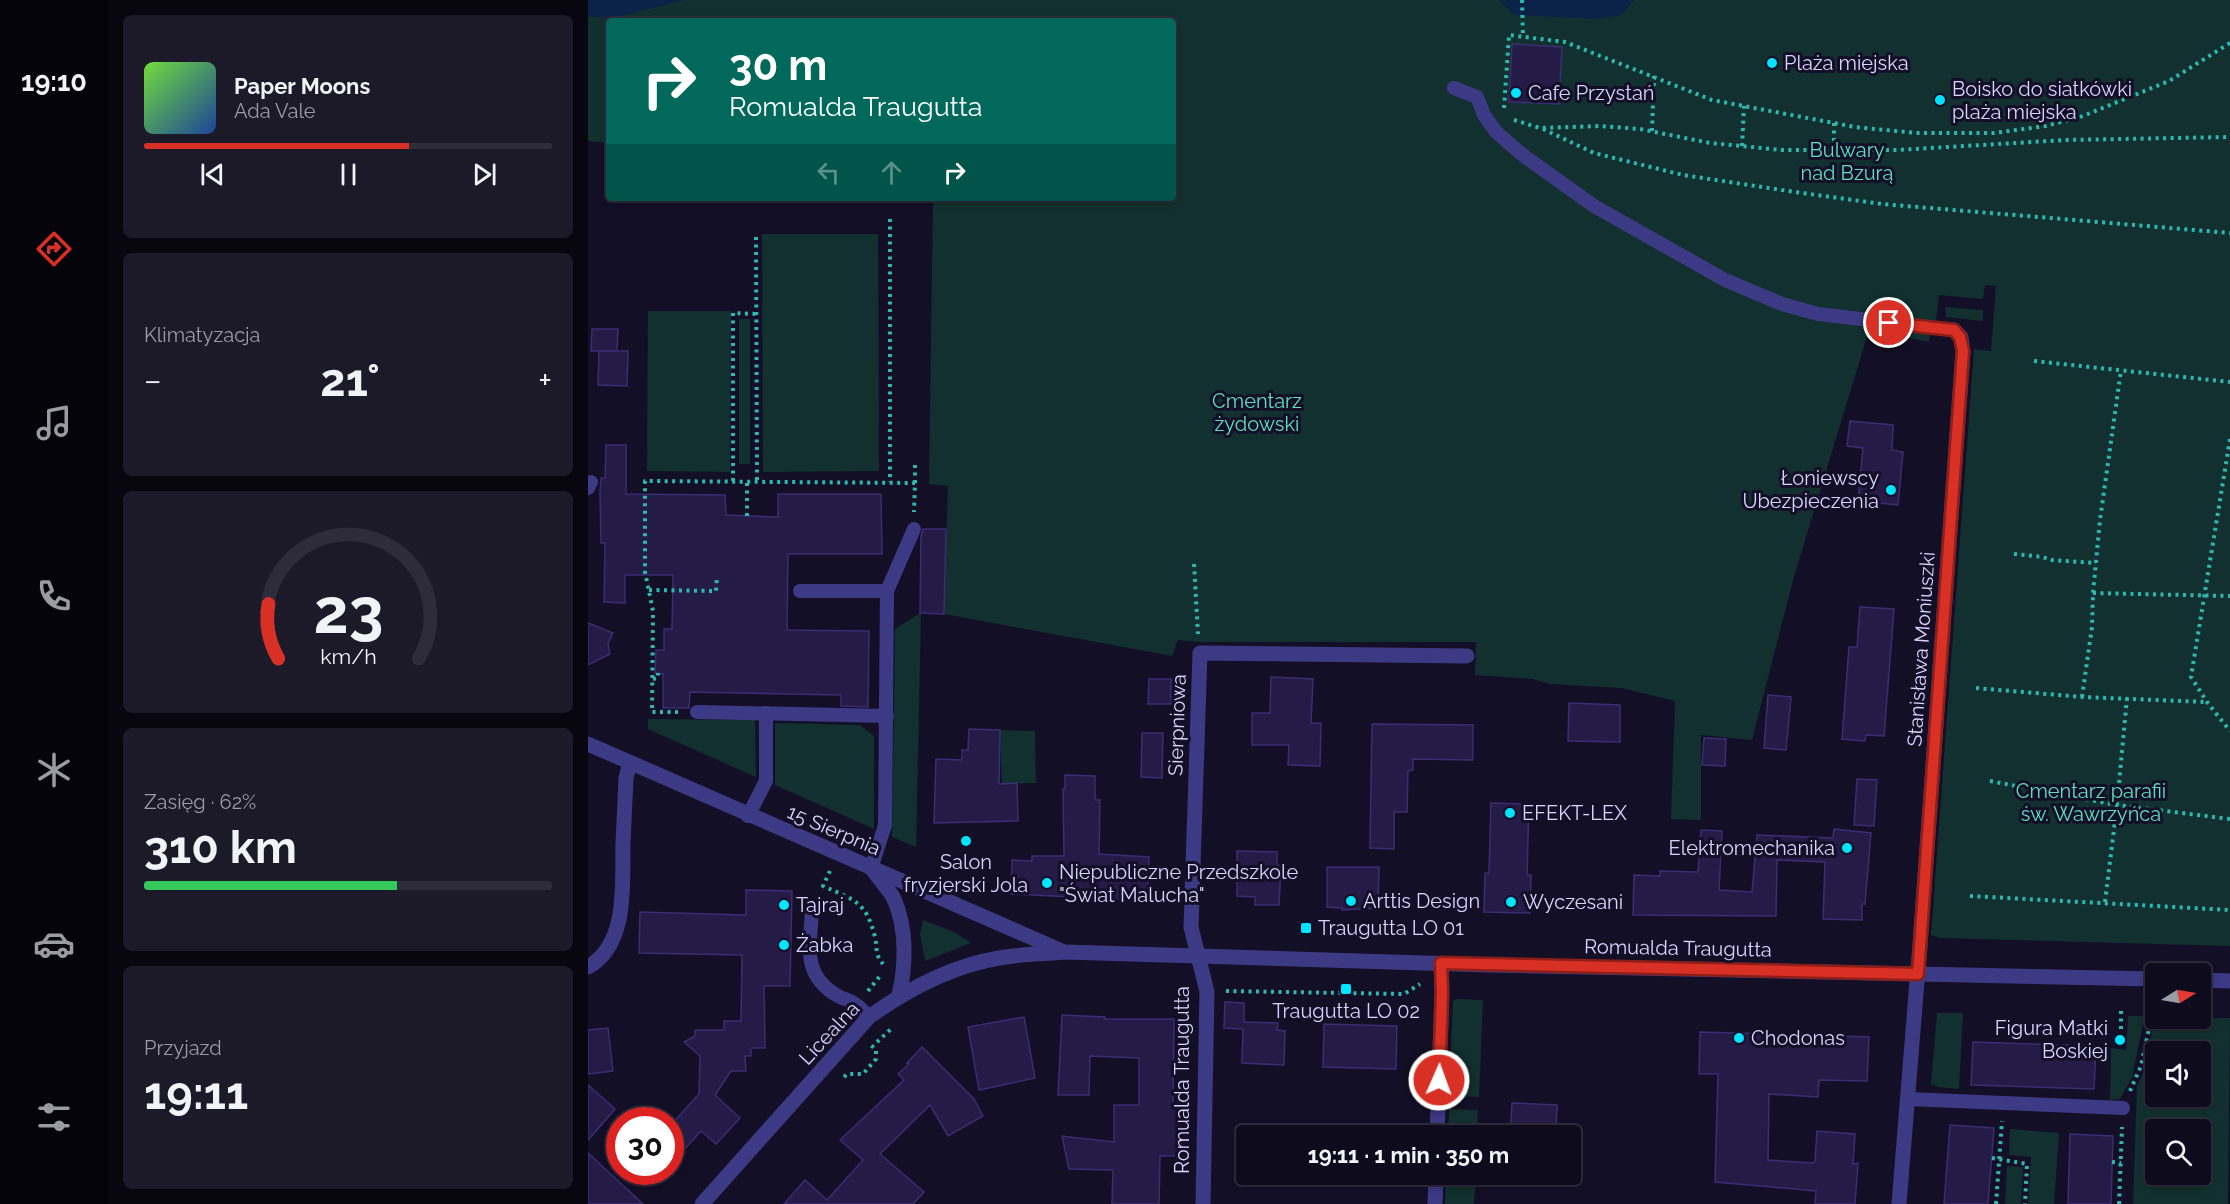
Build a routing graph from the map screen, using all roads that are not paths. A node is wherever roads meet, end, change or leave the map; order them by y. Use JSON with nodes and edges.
{"nodes":[{"id":1,"x":1454,"y":88,"type":"dead end"},
{"id":2,"x":1954,"y":330,"type":"joint"},
{"id":3,"x":914,"y":529,"type":"road end"},
{"id":4,"x":800,"y":591,"type":"dead end"},
{"id":5,"x":887,"y":591,"type":"junction"},
{"id":6,"x":1467,"y":656,"type":"dead end"},
{"id":7,"x":697,"y":712,"type":"road end"},
{"id":8,"x":766,"y":713,"type":"junction"},
{"id":9,"x":887,"y":716,"type":"junction"},
{"id":10,"x":588,"y":744,"type":"edge"},
{"id":11,"x":630,"y":763,"type":"junction"},
{"id":12,"x":748,"y":816,"type":"junction"},
{"id":13,"x":871,"y":869,"type":"junction"},
{"id":14,"x":812,"y":907,"type":"dead end"},
{"id":15,"x":1065,"y":952,"type":"junction"},
{"id":16,"x":1199,"y":957,"type":"junction"},
{"id":17,"x":1441,"y":963,"type":"junction"},
{"id":18,"x":588,"y":967,"type":"edge"},
{"id":19,"x":1918,"y":974,"type":"junction"},
{"id":20,"x":2145,"y":979,"type":"edge"},
{"id":21,"x":2211,"y":980,"type":"edge"},
{"id":22,"x":2230,"y":981,"type":"edge"},
{"id":23,"x":899,"y":995,"type":"junction"},
{"id":24,"x":869,"y":1017,"type":"junction"},
{"id":25,"x":1908,"y":1099,"type":"junction"},
{"id":26,"x":2123,"y":1108,"type":"dead end"},
{"id":27,"x":1437,"y":1125,"type":"edge"},
{"id":28,"x":1436,"y":1185,"type":"edge"},
{"id":29,"x":702,"y":1204,"type":"edge"},
{"id":30,"x":1203,"y":1204,"type":"edge"},
{"id":31,"x":1435,"y":1204,"type":"edge"},
{"id":32,"x":1899,"y":1204,"type":"edge"}],
"edges":[{"from":1,"to":2,"type":"lane"},
{"from":2,"to":19,"type":"street","name":"Stanisława Moniuszki"},
{"from":3,"to":5,"type":"lane"},
{"from":4,"to":5,"type":"lane"},
{"from":5,"to":9,"type":"lane"},
{"from":6,"to":16,"type":"street","name":"Sierpniowa"},
{"from":7,"to":8,"type":"lane"},
{"from":8,"to":9,"type":"lane"},
{"from":8,"to":12,"type":"lane"},
{"from":9,"to":13,"type":"lane"},
{"from":10,"to":11,"type":"street","name":"15 Sierpnia"},
{"from":11,"to":12,"type":"street","name":"15 Sierpnia"},
{"from":11,"to":18,"type":"street"},
{"from":12,"to":13,"type":"street","name":"15 Sierpnia"},
{"from":13,"to":15,"type":"street","name":"15 Sierpnia"},
{"from":13,"to":23,"type":"street"},
{"from":14,"to":24,"type":"lane"},
{"from":15,"to":16,"type":"street","name":"Romualda Traugutta"},
{"from":15,"to":23,"type":"street","name":"Licealna"},
{"from":16,"to":17,"type":"street","name":"Romualda Traugutta"},
{"from":16,"to":30,"type":"street","name":"Romualda Traugutta"},
{"from":17,"to":19,"type":"street","name":"Romualda Traugutta"},
{"from":17,"to":27,"type":"street"},
{"from":19,"to":20,"type":"street","name":"Romualda Traugutta"},
{"from":19,"to":25,"type":"street","name":"Stanisława Moniuszki"},
{"from":21,"to":22,"type":"street"},
{"from":23,"to":24,"type":"street","name":"Licealna"},
{"from":24,"to":29,"type":"street","name":"Licealna"},
{"from":25,"to":26,"type":"lane"},
{"from":25,"to":32,"type":"street","name":"Stanisława Moniuszki"},
{"from":28,"to":31,"type":"street"}]}
